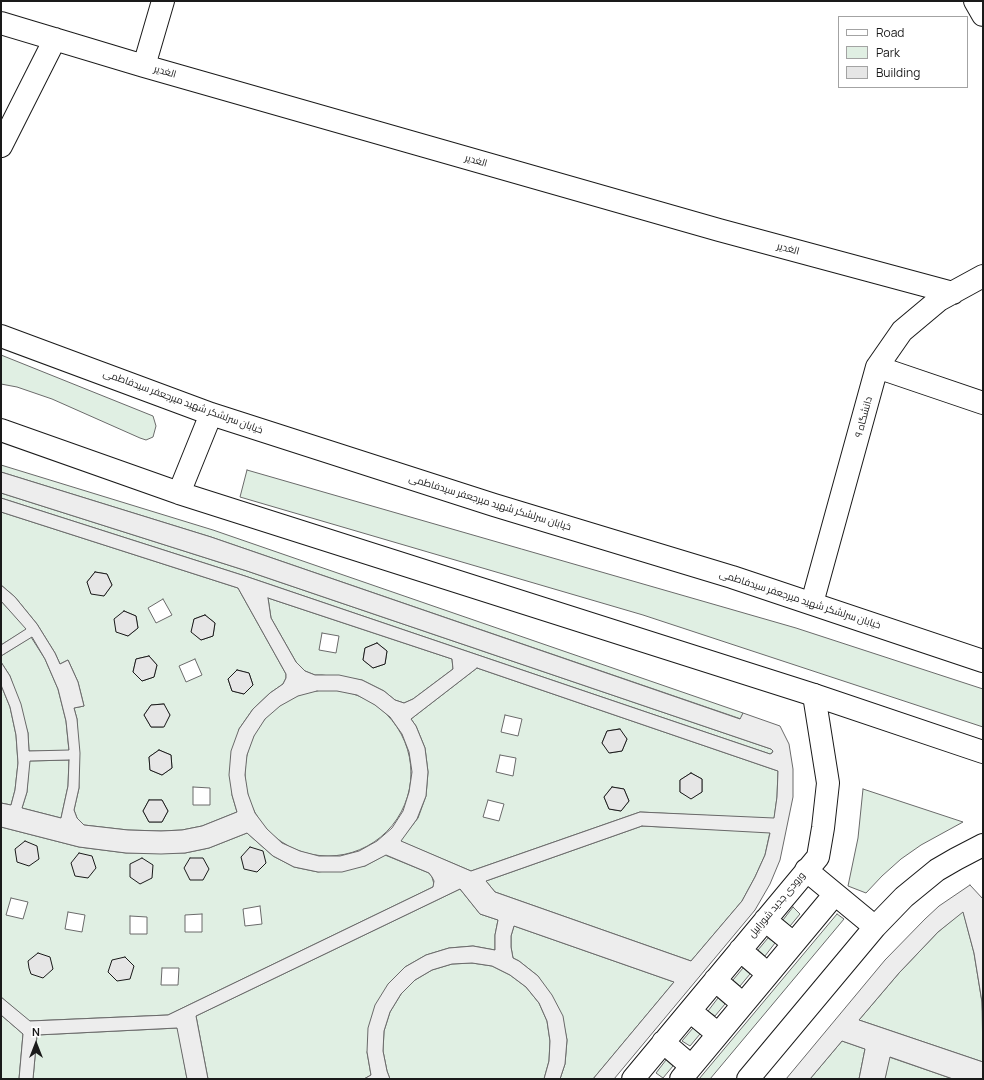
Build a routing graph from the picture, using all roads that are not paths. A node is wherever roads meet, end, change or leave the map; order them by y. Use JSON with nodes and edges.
{"nodes":[{"id":1,"x":163,"y":1,"type":"edge"},
{"id":2,"x":976,"y":1,"type":"edge"},
{"id":3,"x":983,"y":15,"type":"edge"},
{"id":4,"x":1,"y":23,"type":"edge"},
{"id":5,"x":55,"y":39,"type":"junction"},
{"id":6,"x":144,"y":66,"type":"junction"},
{"id":7,"x":1,"y":146,"type":"edge"},
{"id":8,"x":983,"y":276,"type":"edge"},
{"id":9,"x":953,"y":293,"type":"junction"},
{"id":10,"x":1,"y":336,"type":"edge"},
{"id":11,"x":877,"y":367,"type":"junction"},
{"id":12,"x":983,"y":403,"type":"edge"},
{"id":13,"x":211,"y":414,"type":"junction"},
{"id":14,"x":1,"y":430,"type":"edge"},
{"id":15,"x":179,"y":492,"type":"junction"},
{"id":16,"x":812,"y":603,"type":"junction"},
{"id":17,"x":983,"y":661,"type":"edge"},
{"id":18,"x":814,"y":695,"type":"junction"},
{"id":19,"x":983,"y":752,"type":"edge"},
{"id":20,"x":983,"y":845,"type":"edge"},
{"id":21,"x":806,"y":870,"type":"junction"},
{"id":22,"x":835,"y":894,"type":"junction"},
{"id":23,"x":765,"y":920,"type":"junction"},
{"id":24,"x":875,"y":927,"type":"junction"},
{"id":25,"x":793,"y":943,"type":"junction"},
{"id":26,"x":740,"y":950,"type":"junction"},
{"id":27,"x":768,"y":974,"type":"junction"},
{"id":28,"x":715,"y":980,"type":"junction"},
{"id":29,"x":743,"y":1004,"type":"junction"},
{"id":30,"x":690,"y":1011,"type":"junction"},
{"id":31,"x":718,"y":1034,"type":"junction"},
{"id":32,"x":663,"y":1042,"type":"junction"},
{"id":33,"x":686,"y":1072,"type":"edge"},
{"id":34,"x":639,"y":1077,"type":"edge"},
{"id":35,"x":748,"y":1079,"type":"edge"}],
"edges":[{"from":1,"to":6,"type":"main road"},
{"from":2,"to":3,"type":"main road"},
{"from":4,"to":5,"type":"main road","name":"الغدیر"},
{"from":5,"to":6,"type":"main road","name":"الغدیر"},
{"from":5,"to":7,"type":"main road"},
{"from":6,"to":9,"type":"main road","name":"الغدیر"},
{"from":8,"to":9,"type":"main road","name":"دانشگاه ۹"},
{"from":9,"to":11,"type":"main road","name":"دانشگاه ۹"},
{"from":10,"to":13,"type":"main road","name":"خیابان سرلشکر شهید میرجعفر سیدفاطمی"},
{"from":11,"to":12,"type":"main road"},
{"from":11,"to":16,"type":"main road","name":"دانشگاه ۹"},
{"from":13,"to":15,"type":"main road"},
{"from":13,"to":16,"type":"main road","name":"خیابان سرلشکر شهید میرجعفر سیدفاطمی"},
{"from":14,"to":15,"type":"main road"},
{"from":15,"to":18,"type":"main road"},
{"from":16,"to":17,"type":"main road","name":"خیابان سرلشکر شهید میرجعفر سیدفاطمی"},
{"from":18,"to":19,"type":"main road"},
{"from":18,"to":21,"type":"main road","name":"ورودی جدید شورابیل"},
{"from":20,"to":24,"type":"main road"},
{"from":21,"to":22,"type":"main road"},
{"from":21,"to":23,"type":"main road","name":"ورودی جدید شورابیل"},
{"from":22,"to":24,"type":"main road"},
{"from":22,"to":25,"type":"main road"},
{"from":23,"to":25,"type":"main road"},
{"from":23,"to":26,"type":"main road","name":"ورودی جدید شورابیل"},
{"from":24,"to":35,"type":"main road"},
{"from":25,"to":27,"type":"main road"},
{"from":26,"to":27,"type":"main road"},
{"from":26,"to":28,"type":"main road","name":"ورودی جدید شورابیل"},
{"from":27,"to":29,"type":"main road"},
{"from":28,"to":29,"type":"main road"},
{"from":28,"to":30,"type":"main road","name":"ورودی جدید شورابیل"},
{"from":29,"to":31,"type":"main road"},
{"from":30,"to":31,"type":"main road"},
{"from":30,"to":32,"type":"main road","name":"ورودی جدید شورابیل"},
{"from":31,"to":33,"type":"main road"},
{"from":32,"to":33,"type":"main road"},
{"from":32,"to":34,"type":"main road","name":"ورودی جدید شورابیل"}]}
